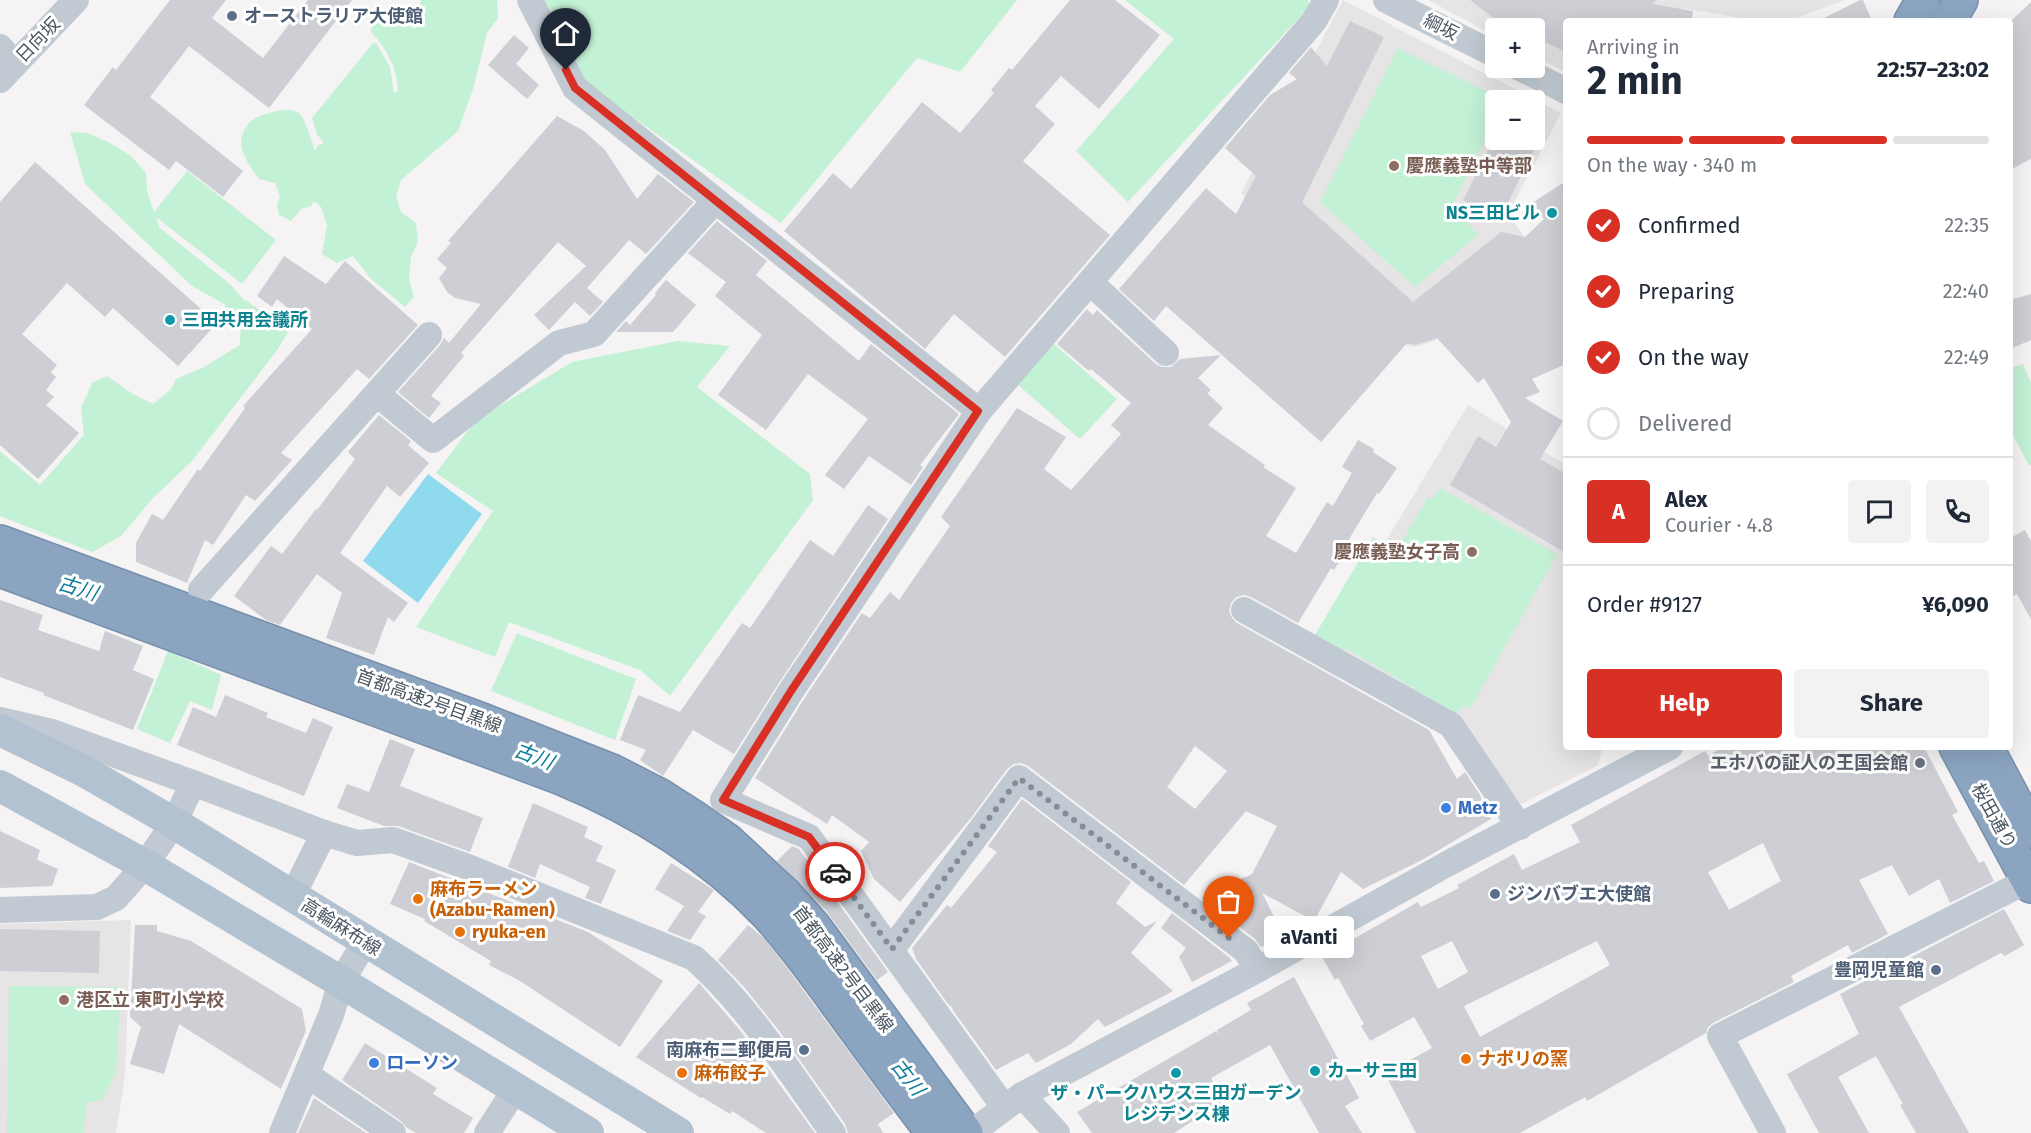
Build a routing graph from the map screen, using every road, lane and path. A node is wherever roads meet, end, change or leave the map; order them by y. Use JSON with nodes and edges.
{"nodes":[{"id":1,"x":75,"y":0,"type":"edge"},
{"id":2,"x":530,"y":0,"type":"edge"},
{"id":3,"x":1326,"y":0,"type":"edge"},
{"id":4,"x":1386,"y":0,"type":"edge"},
{"id":5,"x":1923,"y":0,"type":"edge"},
{"id":6,"x":1961,"y":0,"type":"edge"},
{"id":7,"x":1913,"y":18,"type":"edge"},
{"id":8,"x":1951,"y":18,"type":"edge"},
{"id":9,"x":1485,"y":50,"type":"edge"},
{"id":10,"x":5,"y":64,"type":"edge"},
{"id":11,"x":1540,"y":78,"type":"edge"},
{"id":12,"x":1563,"y":90,"type":"edge"},
{"id":13,"x":714,"y":202,"type":"junction"},
{"id":14,"x":1090,"y":282,"type":"junction"},
{"id":15,"x":429,"y":335,"type":"dead end"},
{"id":16,"x":1166,"y":353,"type":"dead end"},
{"id":17,"x":377,"y":394,"type":"junction"},
{"id":18,"x":978,"y":411,"type":"junction"},
{"id":19,"x":0,"y":542,"type":"edge"},
{"id":20,"x":0,"y":570,"type":"edge"},
{"id":21,"x":201,"y":590,"type":"dead end"},
{"id":22,"x":1244,"y":610,"type":"dead end"},
{"id":23,"x":0,"y":720,"type":"edge"},
{"id":24,"x":0,"y":730,"type":"edge"},
{"id":25,"x":1664,"y":750,"type":"edge"},
{"id":26,"x":1958,"y":750,"type":"edge"},
{"id":27,"x":1988,"y":750,"type":"edge"},
{"id":28,"x":193,"y":783,"type":"junction"},
{"id":29,"x":0,"y":786,"type":"edge"},
{"id":30,"x":174,"y":823,"type":"junction"},
{"id":31,"x":1520,"y":827,"type":"junction"},
{"id":32,"x":2031,"y":831,"type":"edge"},
{"id":33,"x":324,"y":833,"type":"junction"},
{"id":34,"x":145,"y":865,"type":"junction"},
{"id":35,"x":2030,"y":882,"type":"edge"},
{"id":36,"x":292,"y":897,"type":"junction"},
{"id":37,"x":0,"y":910,"type":"edge"},
{"id":38,"x":366,"y":942,"type":"junction"},
{"id":39,"x":892,"y":949,"type":"junction"},
{"id":40,"x":1257,"y":970,"type":"junction"},
{"id":41,"x":341,"y":982,"type":"junction"},
{"id":42,"x":306,"y":1075,"type":"junction"},
{"id":43,"x":516,"y":1088,"type":"junction"},
{"id":44,"x":1013,"y":1101,"type":"junction"},
{"id":45,"x":972,"y":1131,"type":"edge"},
{"id":46,"x":282,"y":1133,"type":"edge"},
{"id":47,"x":393,"y":1133,"type":"edge"},
{"id":48,"x":487,"y":1133,"type":"edge"},
{"id":49,"x":588,"y":1133,"type":"edge"},
{"id":50,"x":678,"y":1133,"type":"edge"},
{"id":51,"x":833,"y":1133,"type":"edge"},
{"id":52,"x":933,"y":1133,"type":"edge"},
{"id":53,"x":1057,"y":1133,"type":"edge"},
{"id":54,"x":1773,"y":1133,"type":"edge"}],
"edges":[{"from":1,"to":10,"type":"street","name":"日向坂"},
{"from":2,"to":13,"type":"street"},
{"from":3,"to":14,"type":"street"},
{"from":4,"to":9,"type":"street","name":"綱坂"},
{"from":5,"to":7,"type":"highway"},
{"from":6,"to":8,"type":"highway"},
{"from":11,"to":12,"type":"street"},
{"from":13,"to":17,"type":"street"},
{"from":13,"to":18,"type":"street"},
{"from":14,"to":16,"type":"street"},
{"from":14,"to":18,"type":"street"},
{"from":15,"to":17,"type":"street"},
{"from":17,"to":21,"type":"street"},
{"from":18,"to":39,"type":"street"},
{"from":19,"to":45,"type":"highway","name":"首都高速2号目黒線"},
{"from":20,"to":52,"type":"highway","name":"首都高速2号目黒線"},
{"from":22,"to":31,"type":"street"},
{"from":23,"to":28,"type":"street"},
{"from":24,"to":30,"type":"main road","name":"高輪麻布線"},
{"from":25,"to":31,"type":"street"},
{"from":26,"to":35,"type":"highway","name":"桜田通り"},
{"from":27,"to":32,"type":"highway","name":"桜田通り"},
{"from":28,"to":30,"type":"street"},
{"from":28,"to":33,"type":"street"},
{"from":29,"to":34,"type":"main road"},
{"from":30,"to":34,"type":"street"},
{"from":30,"to":36,"type":"main road","name":"高輪麻布線"},
{"from":31,"to":40,"type":"street"},
{"from":33,"to":36,"type":"street"},
{"from":33,"to":51,"type":"street"},
{"from":34,"to":37,"type":"street"},
{"from":34,"to":41,"type":"main road"},
{"from":35,"to":54,"type":"street"},
{"from":36,"to":38,"type":"main road","name":"高輪麻布線"},
{"from":38,"to":41,"type":"street"},
{"from":38,"to":50,"type":"main road","name":"高輪麻布線"},
{"from":39,"to":40,"type":"street"},
{"from":39,"to":44,"type":"street"},
{"from":40,"to":44,"type":"street"},
{"from":41,"to":42,"type":"street"},
{"from":41,"to":43,"type":"main road"},
{"from":42,"to":46,"type":"street"},
{"from":42,"to":47,"type":"street"},
{"from":43,"to":48,"type":"street"},
{"from":43,"to":49,"type":"main road"},
{"from":44,"to":45,"type":"street"},
{"from":44,"to":53,"type":"street"}]}
